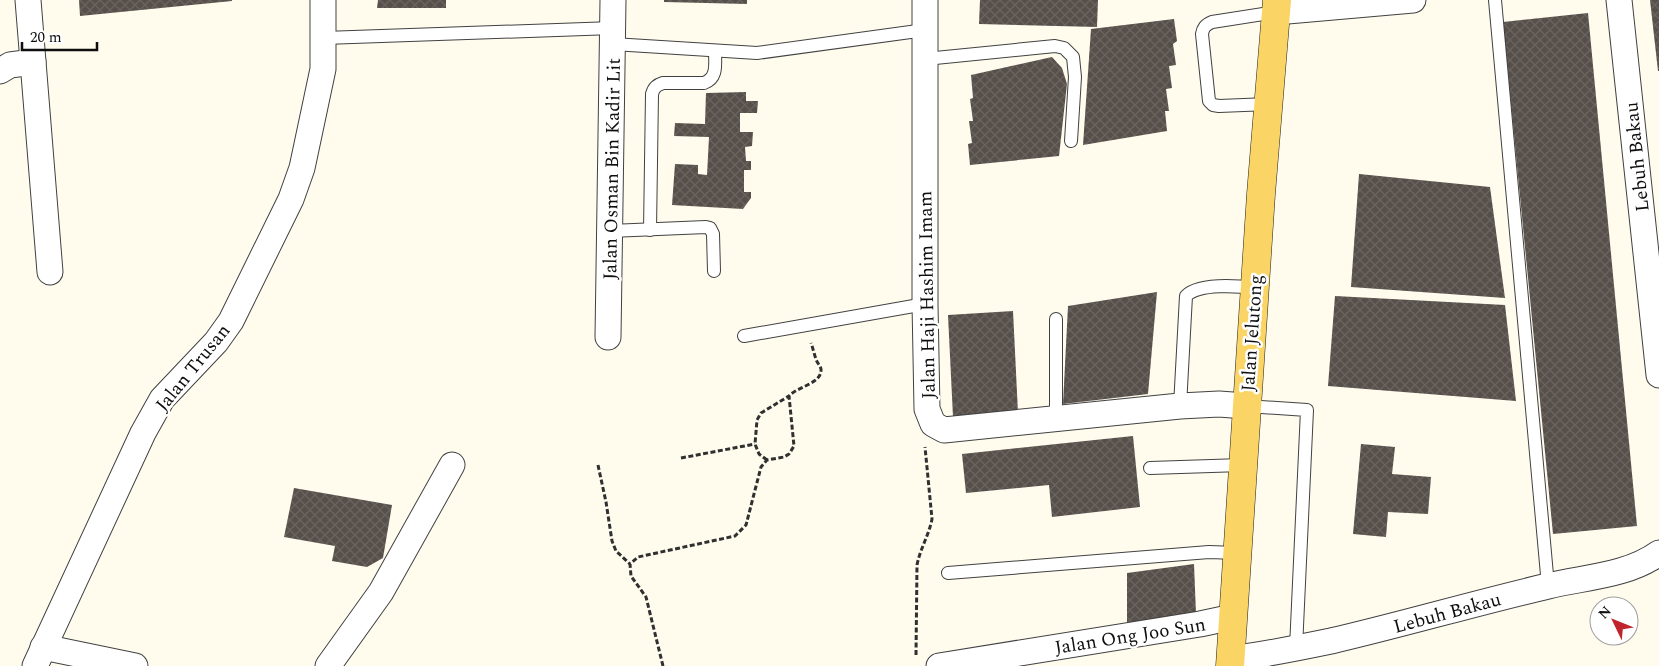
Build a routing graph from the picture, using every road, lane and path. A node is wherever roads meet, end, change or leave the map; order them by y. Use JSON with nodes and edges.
{"nodes":[{"id":1,"x":28,"y":0,"type":"edge"},
{"id":2,"x":323,"y":0,"type":"edge"},
{"id":3,"x":613,"y":0,"type":"edge"},
{"id":4,"x":924,"y":0,"type":"edge"},
{"id":5,"x":1413,"y":0,"type":"edge"},
{"id":6,"x":1495,"y":0,"type":"edge"},
{"id":7,"x":1620,"y":0,"type":"edge"},
{"id":8,"x":1356,"y":2,"type":"edge"},
{"id":9,"x":1276,"y":6,"type":"edge"},
{"id":10,"x":925,"y":30,"type":"junction"},
{"id":11,"x":614,"y":36,"type":"junction"},
{"id":12,"x":324,"y":38,"type":"junction"},
{"id":13,"x":715,"y":51,"type":"junction"},
{"id":14,"x":925,"y":59,"type":"junction"},
{"id":15,"x":33,"y":62,"type":"junction"},
{"id":16,"x":0,"y":71,"type":"edge"},
{"id":17,"x":1269,"y":104,"type":"junction"},
{"id":18,"x":1071,"y":141,"type":"dead end"},
{"id":19,"x":650,"y":230,"type":"junction"},
{"id":20,"x":610,"y":231,"type":"junction"},
{"id":21,"x":714,"y":271,"type":"dead end"},
{"id":22,"x":50,"y":272,"type":"dead end"},
{"id":23,"x":1255,"y":288,"type":"junction"},
{"id":24,"x":925,"y":304,"type":"junction"},
{"id":25,"x":1056,"y":320,"type":"dead end"},
{"id":26,"x":806,"y":325,"type":"junction"},
{"id":27,"x":744,"y":336,"type":"dead end"},
{"id":28,"x":608,"y":337,"type":"dead end"},
{"id":29,"x":1659,"y":374,"type":"edge"},
{"id":30,"x":789,"y":396,"type":"junction"},
{"id":31,"x":1180,"y":406,"type":"junction"},
{"id":32,"x":1246,"y":406,"type":"junction"},
{"id":33,"x":1056,"y":418,"type":"junction"},
{"id":34,"x":933,"y":424,"type":"junction"},
{"id":35,"x":756,"y":444,"type":"junction"},
{"id":36,"x":681,"y":458,"type":"dead end"},
{"id":37,"x":767,"y":460,"type":"junction"},
{"id":38,"x":452,"y":465,"type":"dead end"},
{"id":39,"x":598,"y":465,"type":"dead end"},
{"id":40,"x":1242,"y":465,"type":"junction"},
{"id":41,"x":1150,"y":468,"type":"dead end"},
{"id":42,"x":1237,"y":553,"type":"junction"},
{"id":43,"x":1659,"y":553,"type":"edge"},
{"id":44,"x":630,"y":564,"type":"junction"},
{"id":45,"x":948,"y":573,"type":"dead end"},
{"id":46,"x":1548,"y":586,"type":"junction"},
{"id":47,"x":1233,"y":617,"type":"junction"},
{"id":48,"x":1296,"y":648,"type":"junction"},
{"id":49,"x":39,"y":656,"type":"edge"},
{"id":50,"x":916,"y":657,"type":"dead end"},
{"id":51,"x":1230,"y":662,"type":"edge"},
{"id":52,"x":135,"y":666,"type":"edge"},
{"id":53,"x":328,"y":666,"type":"edge"},
{"id":54,"x":663,"y":666,"type":"edge"},
{"id":55,"x":939,"y":666,"type":"edge"}],
"edges":[{"from":1,"to":15,"type":"street"},
{"from":2,"to":12,"type":"street","name":"Jalan Trusan"},
{"from":3,"to":11,"type":"street","name":"Jalan Osman Bin Kadir Lit"},
{"from":4,"to":10,"type":"street","name":"Jalan Haji Hashim Imam"},
{"from":5,"to":8,"type":"street"},
{"from":6,"to":46,"type":"lane"},
{"from":7,"to":29,"type":"street","name":"Lebuh Bakau"},
{"from":8,"to":9,"type":"street"},
{"from":9,"to":17,"type":"main road","name":"Jalan Jelutong"},
{"from":9,"to":17,"type":"lane"},
{"from":10,"to":13,"type":"lane"},
{"from":10,"to":14,"type":"street","name":"Jalan Haji Hashim Imam"},
{"from":11,"to":12,"type":"lane"},
{"from":11,"to":13,"type":"lane"},
{"from":11,"to":20,"type":"street","name":"Jalan Osman Bin Kadir Lit"},
{"from":12,"to":49,"type":"street","name":"Jalan Trusan"},
{"from":13,"to":19,"type":"lane"},
{"from":14,"to":18,"type":"lane"},
{"from":14,"to":24,"type":"street","name":"Jalan Haji Hashim Imam"},
{"from":15,"to":16,"type":"street"},
{"from":15,"to":22,"type":"street"},
{"from":17,"to":23,"type":"main road","name":"Jalan Jelutong"},
{"from":19,"to":20,"type":"lane"},
{"from":19,"to":21,"type":"lane"},
{"from":20,"to":28,"type":"street","name":"Jalan Osman Bin Kadir Lit"},
{"from":23,"to":31,"type":"lane"},
{"from":23,"to":32,"type":"main road","name":"Jalan Jelutong"},
{"from":24,"to":26,"type":"lane"},
{"from":24,"to":34,"type":"street","name":"Jalan Haji Hashim Imam"},
{"from":25,"to":33,"type":"lane"},
{"from":26,"to":27,"type":"lane"},
{"from":26,"to":30,"type":"path"},
{"from":30,"to":35,"type":"path"},
{"from":30,"to":37,"type":"path"},
{"from":31,"to":32,"type":"street","name":"Jalan Haji Hashim Imam"},
{"from":31,"to":33,"type":"street","name":"Jalan Haji Hashim Imam"},
{"from":32,"to":40,"type":"main road","name":"Jalan Jelutong"},
{"from":32,"to":48,"type":"lane"},
{"from":33,"to":34,"type":"street","name":"Jalan Haji Hashim Imam"},
{"from":34,"to":50,"type":"path"},
{"from":35,"to":36,"type":"path"},
{"from":35,"to":37,"type":"path"},
{"from":37,"to":44,"type":"path"},
{"from":38,"to":53,"type":"street"},
{"from":39,"to":44,"type":"path"},
{"from":40,"to":41,"type":"lane"},
{"from":40,"to":42,"type":"main road","name":"Jalan Jelutong"},
{"from":42,"to":45,"type":"lane"},
{"from":42,"to":47,"type":"main road","name":"Jalan Jelutong"},
{"from":43,"to":46,"type":"street","name":"Lebuh Bakau"},
{"from":44,"to":54,"type":"path"},
{"from":46,"to":48,"type":"street","name":"Lebuh Bakau"},
{"from":47,"to":51,"type":"main road","name":"Jalan Jelutong"},
{"from":47,"to":55,"type":"street","name":"Jalan Ong Joo Sun"},
{"from":48,"to":51,"type":"street","name":"Lebuh Bakau"},
{"from":49,"to":52,"type":"street"}]}
